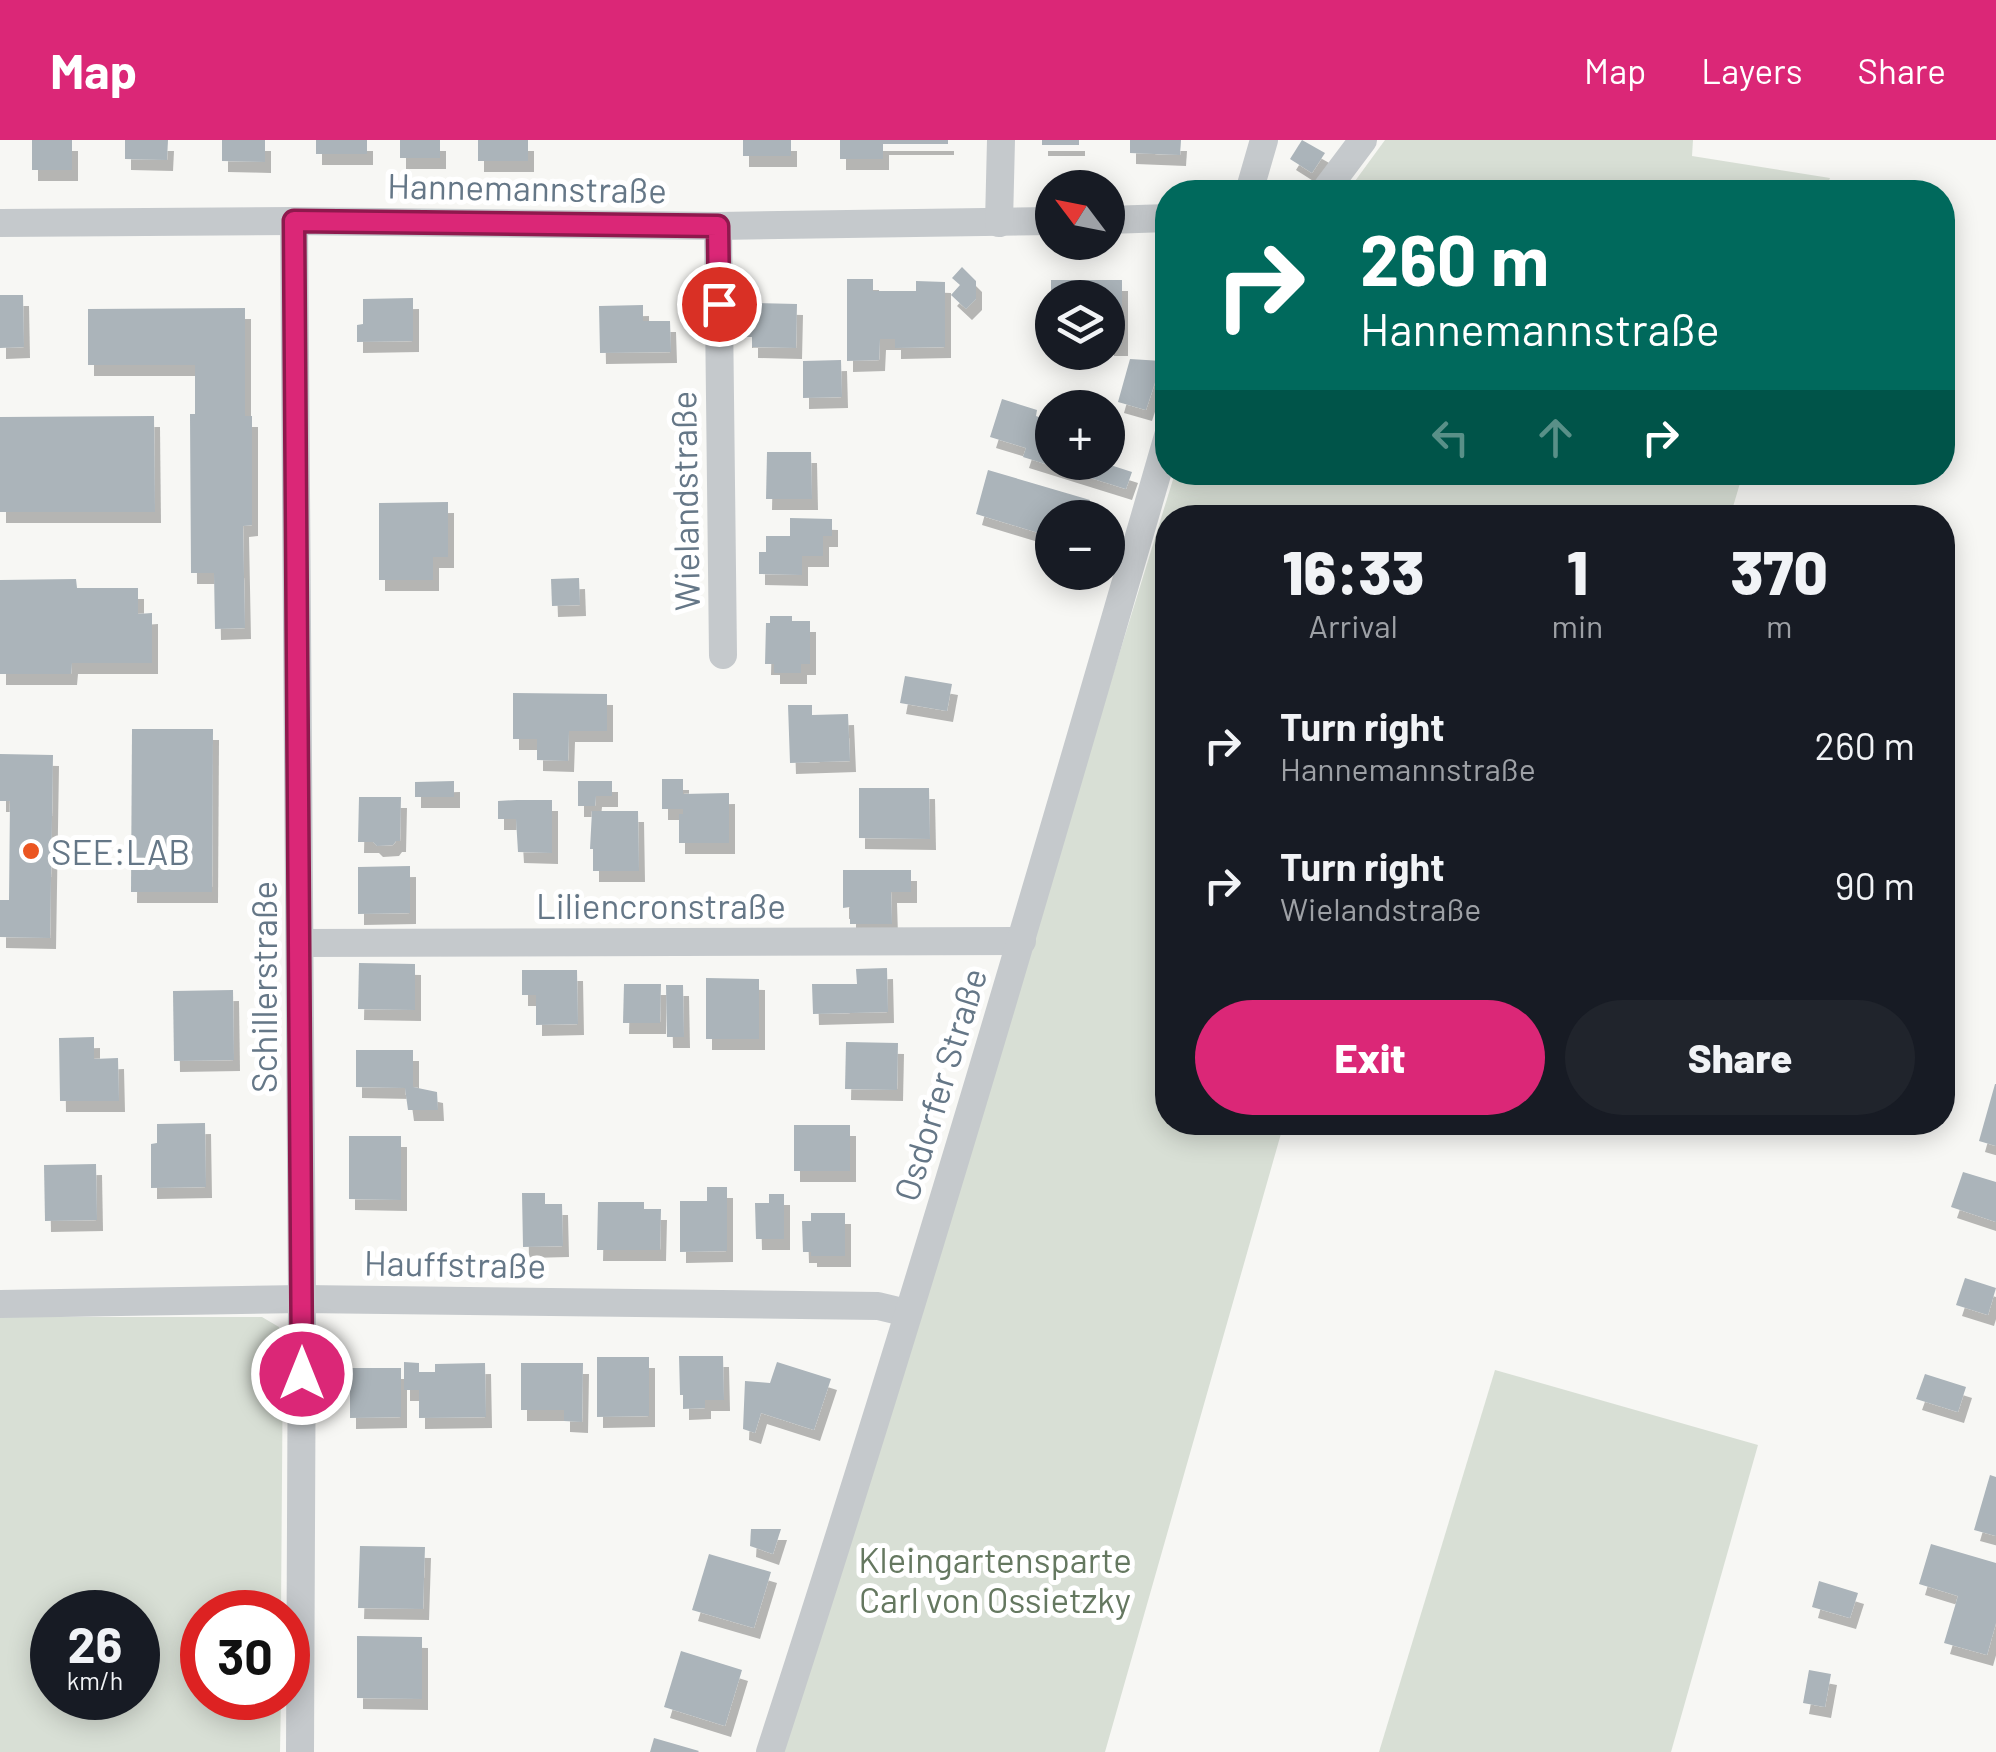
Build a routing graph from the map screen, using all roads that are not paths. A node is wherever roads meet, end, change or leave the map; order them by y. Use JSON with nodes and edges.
{"nodes":[{"id":1,"x":1000,"y":140,"type":"edge"},
{"id":2,"x":1264,"y":140,"type":"edge"},
{"id":3,"x":1363,"y":140,"type":"edge"},
{"id":4,"x":1252,"y":180,"type":"edge"},
{"id":5,"x":1333,"y":180,"type":"edge"},
{"id":6,"x":1155,"y":218,"type":"edge"},
{"id":7,"x":1125,"y":219,"type":"edge"},
{"id":8,"x":294,"y":221,"type":"junction"},
{"id":9,"x":1035,"y":222,"type":"edge"},
{"id":10,"x":0,"y":223,"type":"edge"},
{"id":11,"x":999,"y":223,"type":"junction"},
{"id":12,"x":718,"y":226,"type":"junction"},
{"id":13,"x":1155,"y":481,"type":"edge"},
{"id":14,"x":724,"y":654,"type":"dead end"},
{"id":15,"x":300,"y":942,"type":"junction"},
{"id":16,"x":1022,"y":942,"type":"junction"},
{"id":17,"x":302,"y":1299,"type":"junction"},
{"id":18,"x":0,"y":1304,"type":"edge"},
{"id":19,"x":908,"y":1313,"type":"junction"},
{"id":20,"x":300,"y":1752,"type":"edge"},
{"id":21,"x":770,"y":1752,"type":"edge"}],
"edges":[{"from":1,"to":11,"type":"street"},
{"from":2,"to":4,"type":"street"},
{"from":3,"to":5,"type":"street"},
{"from":6,"to":7,"type":"street"},
{"from":8,"to":10,"type":"street","name":"Hannemannstraße"},
{"from":8,"to":12,"type":"street","name":"Hannemannstraße"},
{"from":8,"to":15,"type":"street","name":"Schillerstraße"},
{"from":9,"to":11,"type":"street","name":"Hannemannstraße"},
{"from":11,"to":12,"type":"street","name":"Hannemannstraße"},
{"from":12,"to":14,"type":"street","name":"Wielandstraße"},
{"from":13,"to":16,"type":"street","name":"Osdorfer Straße"},
{"from":15,"to":16,"type":"street","name":"Liliencronstraße"},
{"from":15,"to":17,"type":"street","name":"Schillerstraße"},
{"from":16,"to":19,"type":"street","name":"Osdorfer Straße"},
{"from":17,"to":18,"type":"street","name":"Hauffstraße"},
{"from":17,"to":19,"type":"street","name":"Hauffstraße"},
{"from":17,"to":20,"type":"street","name":"Schillerstraße"},
{"from":19,"to":21,"type":"street","name":"Osdorfer Straße"}]}
